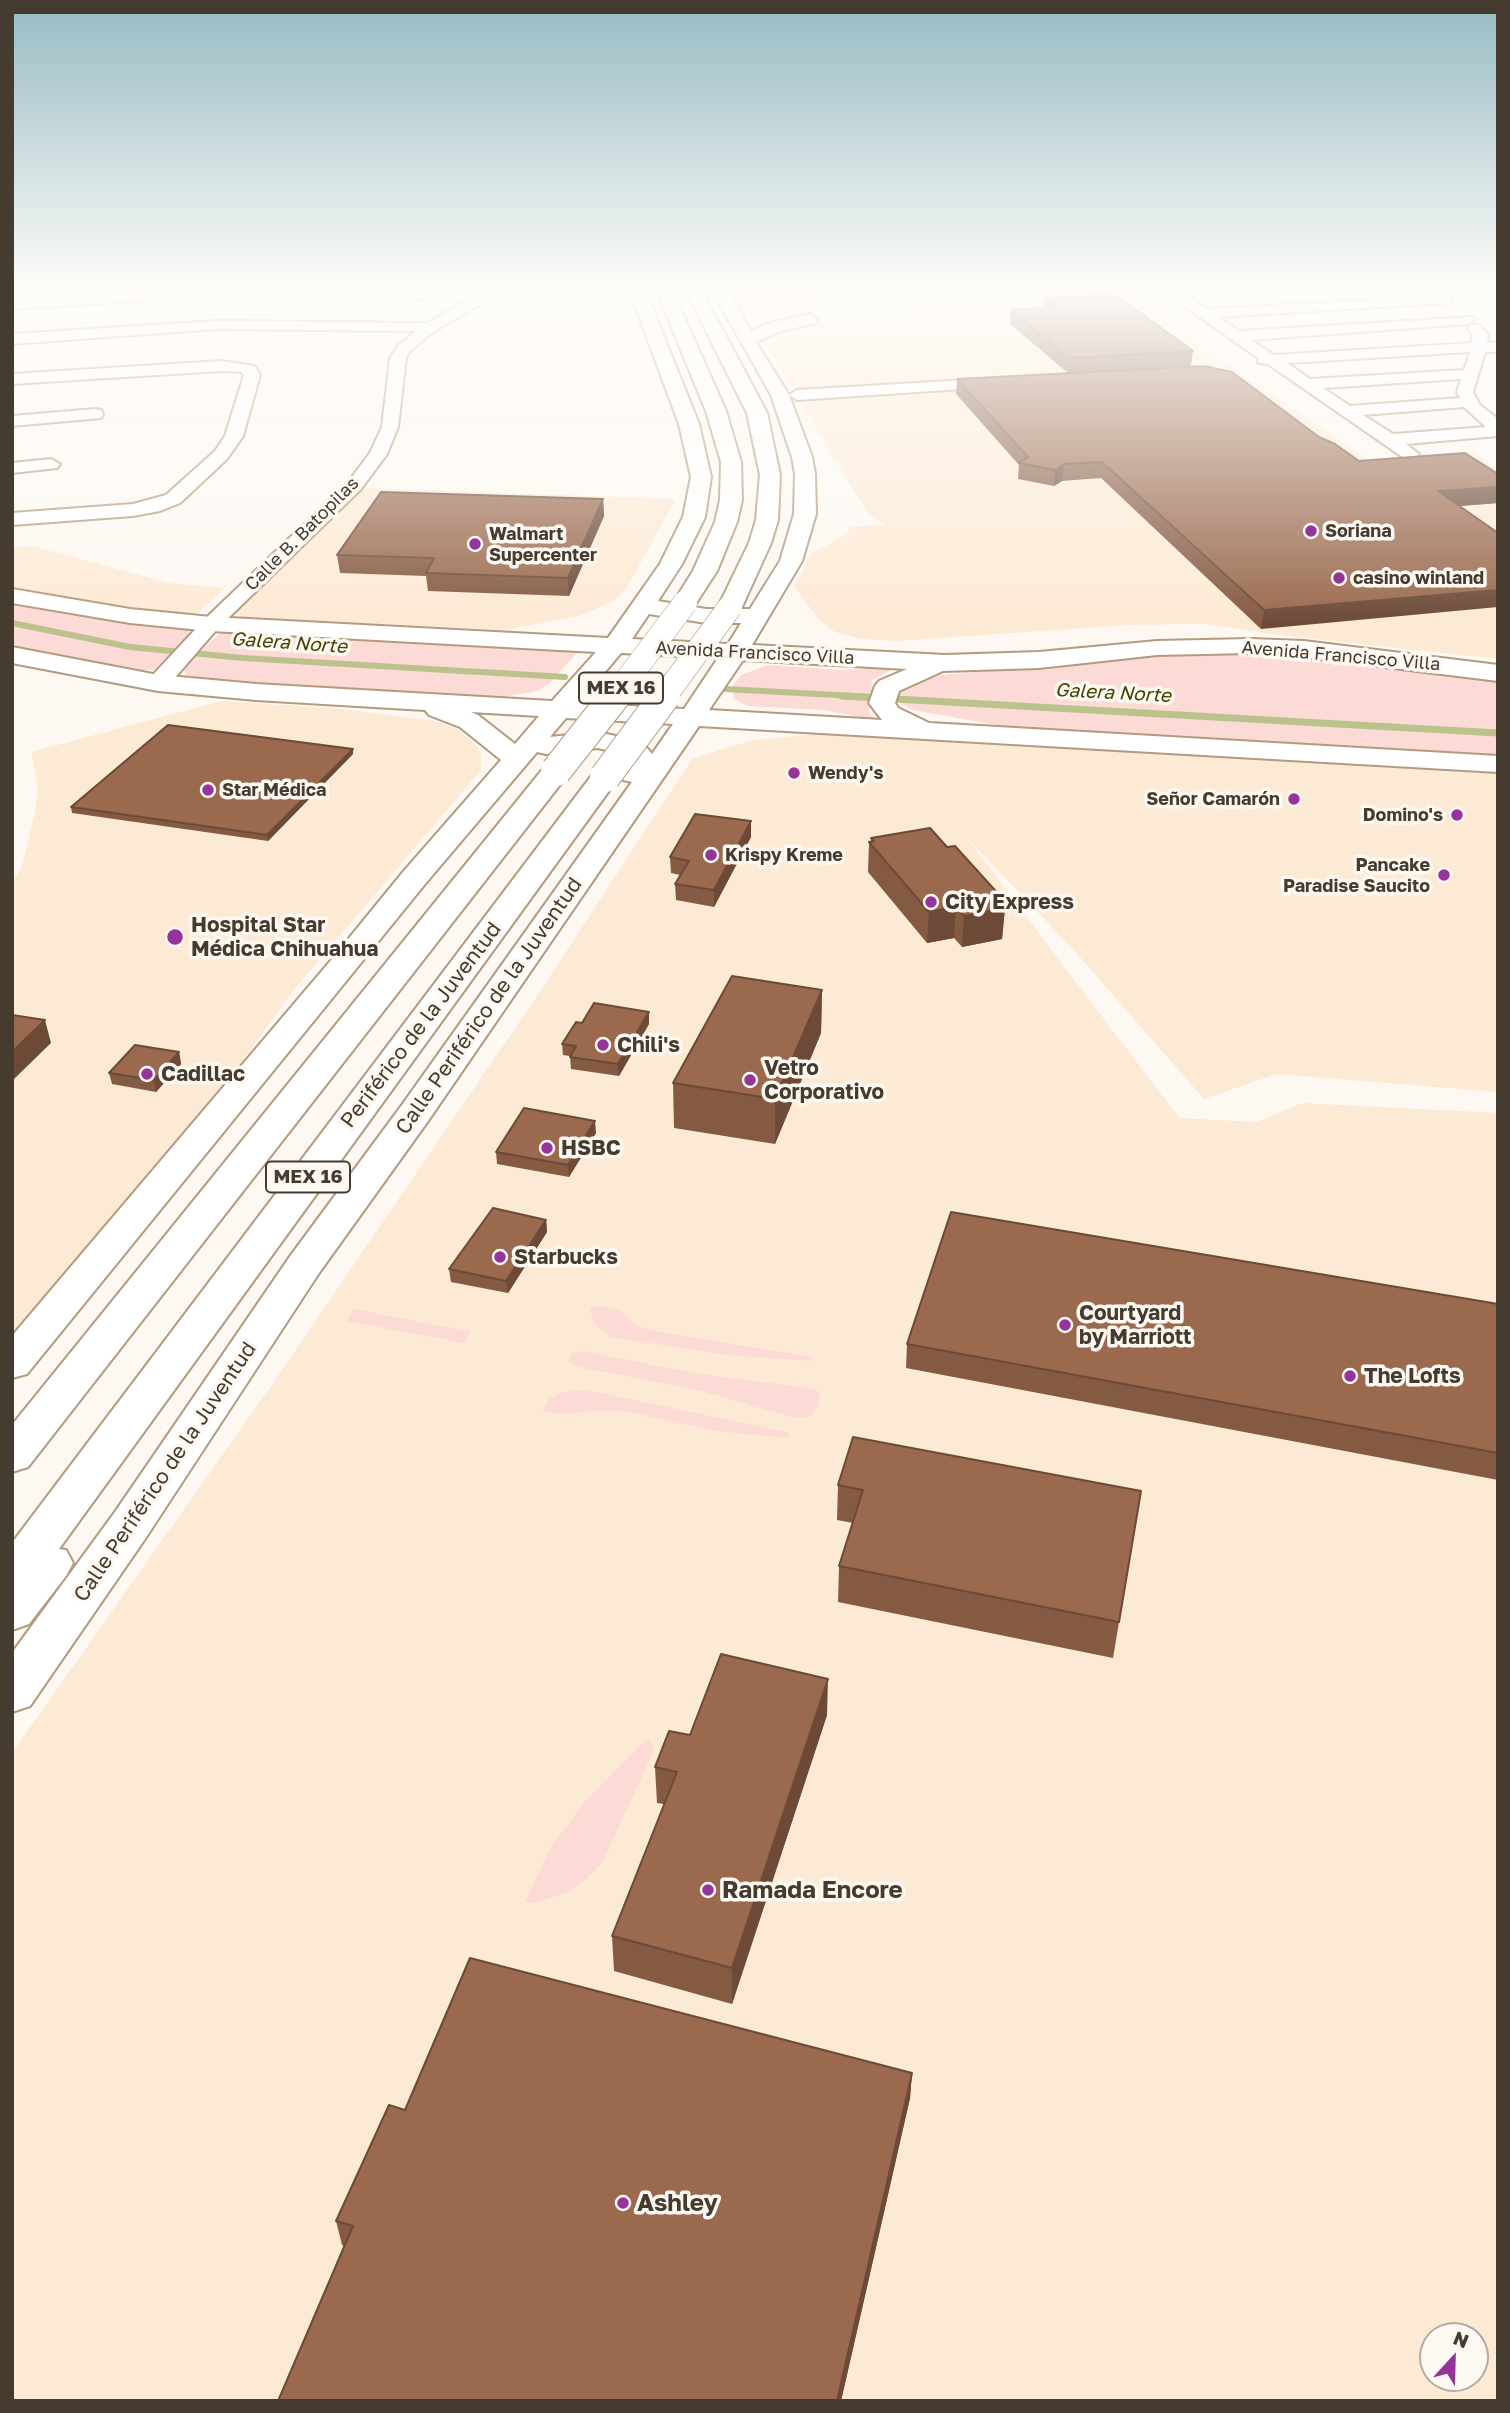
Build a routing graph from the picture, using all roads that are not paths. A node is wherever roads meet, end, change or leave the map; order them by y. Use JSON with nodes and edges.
{"nodes":[{"id":1,"x":245,"y":400,"type":"edge"},
{"id":2,"x":393,"y":400,"type":"edge"},
{"id":3,"x":710,"y":400,"type":"edge"},
{"id":4,"x":750,"y":400,"type":"edge"},
{"id":5,"x":759,"y":400,"type":"edge"},
{"id":6,"x":781,"y":400,"type":"edge"},
{"id":7,"x":1330,"y":400,"type":"edge"},
{"id":8,"x":680,"y":401,"type":"edge"},
{"id":9,"x":1470,"y":402,"type":"joint"},
{"id":10,"x":1347,"y":411,"type":"junction"},
{"id":11,"x":757,"y":413,"type":"junction"},
{"id":12,"x":95,"y":414,"type":"dead end"},
{"id":13,"x":12,"y":421,"type":"edge"},
{"id":14,"x":1498,"y":430,"type":"edge"},
{"id":15,"x":1388,"y":440,"type":"junction"},
{"id":16,"x":1410,"y":454,"type":"edge"},
{"id":17,"x":51,"y":464,"type":"dead end"},
{"id":18,"x":12,"y":468,"type":"edge"},
{"id":19,"x":12,"y":519,"type":"edge"},
{"id":20,"x":12,"y":596,"type":"edge"},
{"id":21,"x":645,"y":604,"type":"junction"},
{"id":22,"x":751,"y":609,"type":"junction"},
{"id":23,"x":211,"y":624,"type":"junction"},
{"id":24,"x":493,"y":639,"type":"junction"},
{"id":25,"x":615,"y":645,"type":"junction"},
{"id":26,"x":736,"y":652,"type":"junction"},
{"id":27,"x":12,"y":655,"type":"edge"},
{"id":28,"x":852,"y":657,"type":"junction"},
{"id":29,"x":945,"y":663,"type":"junction"},
{"id":30,"x":1498,"y":673,"type":"edge"},
{"id":31,"x":159,"y":683,"type":"junction"},
{"id":32,"x":412,"y":702,"type":"junction"},
{"id":33,"x":558,"y":709,"type":"junction"},
{"id":34,"x":922,"y":731,"type":"junction"},
{"id":35,"x":700,"y":737,"type":"junction"},
{"id":36,"x":516,"y":759,"type":"junction"},
{"id":37,"x":1433,"y":760,"type":"junction"},
{"id":38,"x":1498,"y":764,"type":"edge"},
{"id":39,"x":1498,"y":786,"type":"edge"},
{"id":40,"x":467,"y":816,"type":"junction"},
{"id":41,"x":602,"y":844,"type":"junction"},
{"id":42,"x":12,"y":1364,"type":"edge"},
{"id":43,"x":12,"y":1456,"type":"edge"},
{"id":44,"x":81,"y":1485,"type":"junction"},
{"id":45,"x":12,"y":1578,"type":"edge"},
{"id":46,"x":12,"y":1612,"type":"edge"},
{"id":47,"x":12,"y":1692,"type":"edge"}],
"edges":[{"from":1,"to":19,"type":"street"},
{"from":2,"to":23,"type":"street","name":"Calle B. Batopilas"},
{"from":3,"to":43,"type":"main road","number":"MEX 16","bridge":true},
{"from":4,"to":11,"type":"main road","number":"MEX 16"},
{"from":5,"to":11,"type":"main road"},
{"from":6,"to":22,"type":"main road","name":"Calle Periférico de la Juventud"},
{"from":7,"to":10,"type":"street"},
{"from":8,"to":21,"type":"main road"},
{"from":9,"to":10,"type":"street"},
{"from":9,"to":14,"type":"street"},
{"from":10,"to":15,"type":"street"},
{"from":11,"to":22,"type":"main road","number":"MEX 16"},
{"from":12,"to":13,"type":"street"},
{"from":14,"to":15,"type":"street"},
{"from":15,"to":16,"type":"street"},
{"from":17,"to":18,"type":"street"},
{"from":20,"to":23,"type":"main road","name":"Avenida Francisco Villa"},
{"from":21,"to":22,"type":"main road"},
{"from":21,"to":24,"type":"main road"},
{"from":21,"to":25,"type":"main road"},
{"from":22,"to":26,"type":"main road","name":"Calle Periférico de la Juventud"},
{"from":22,"to":28,"type":"main road"},
{"from":22,"to":44,"type":"main road","name":"Periférico de la Juventud","number":"MEX 16","bridge":true},
{"from":23,"to":24,"type":"main road","name":"Avenida Francisco Villa"},
{"from":23,"to":31,"type":"street","name":"Calle B. Batopilas"},
{"from":24,"to":25,"type":"main road","name":"Avenida Francisco Villa"},
{"from":25,"to":26,"type":"main road","name":"Avenida Francisco Villa"},
{"from":25,"to":33,"type":"main road"},
{"from":26,"to":28,"type":"main road","name":"Avenida Francisco Villa"},
{"from":26,"to":35,"type":"main road","name":"Calle Periférico de la Juventud"},
{"from":27,"to":31,"type":"main road"},
{"from":28,"to":29,"type":"main road","name":"Avenida Francisco Villa"},
{"from":29,"to":30,"type":"main road","name":"Avenida Francisco Villa"},
{"from":29,"to":34,"type":"main road"},
{"from":31,"to":32,"type":"main road"},
{"from":32,"to":33,"type":"main road"},
{"from":32,"to":36,"type":"main road"},
{"from":33,"to":35,"type":"main road"},
{"from":33,"to":36,"type":"main road"},
{"from":34,"to":35,"type":"main road"},
{"from":34,"to":37,"type":"main road"},
{"from":35,"to":41,"type":"main road","name":"Calle Periférico de la Juventud"},
{"from":36,"to":40,"type":"main road"},
{"from":37,"to":38,"type":"main road"},
{"from":37,"to":39,"type":"main road"},
{"from":40,"to":41,"type":"main road"},
{"from":40,"to":42,"type":"main road"},
{"from":41,"to":47,"type":"main road","name":"Calle Periférico de la Juventud"},
{"from":44,"to":45,"type":"main road","name":"Periférico de la Juventud","number":"MEX 16"},
{"from":44,"to":46,"type":"main road"}]}
